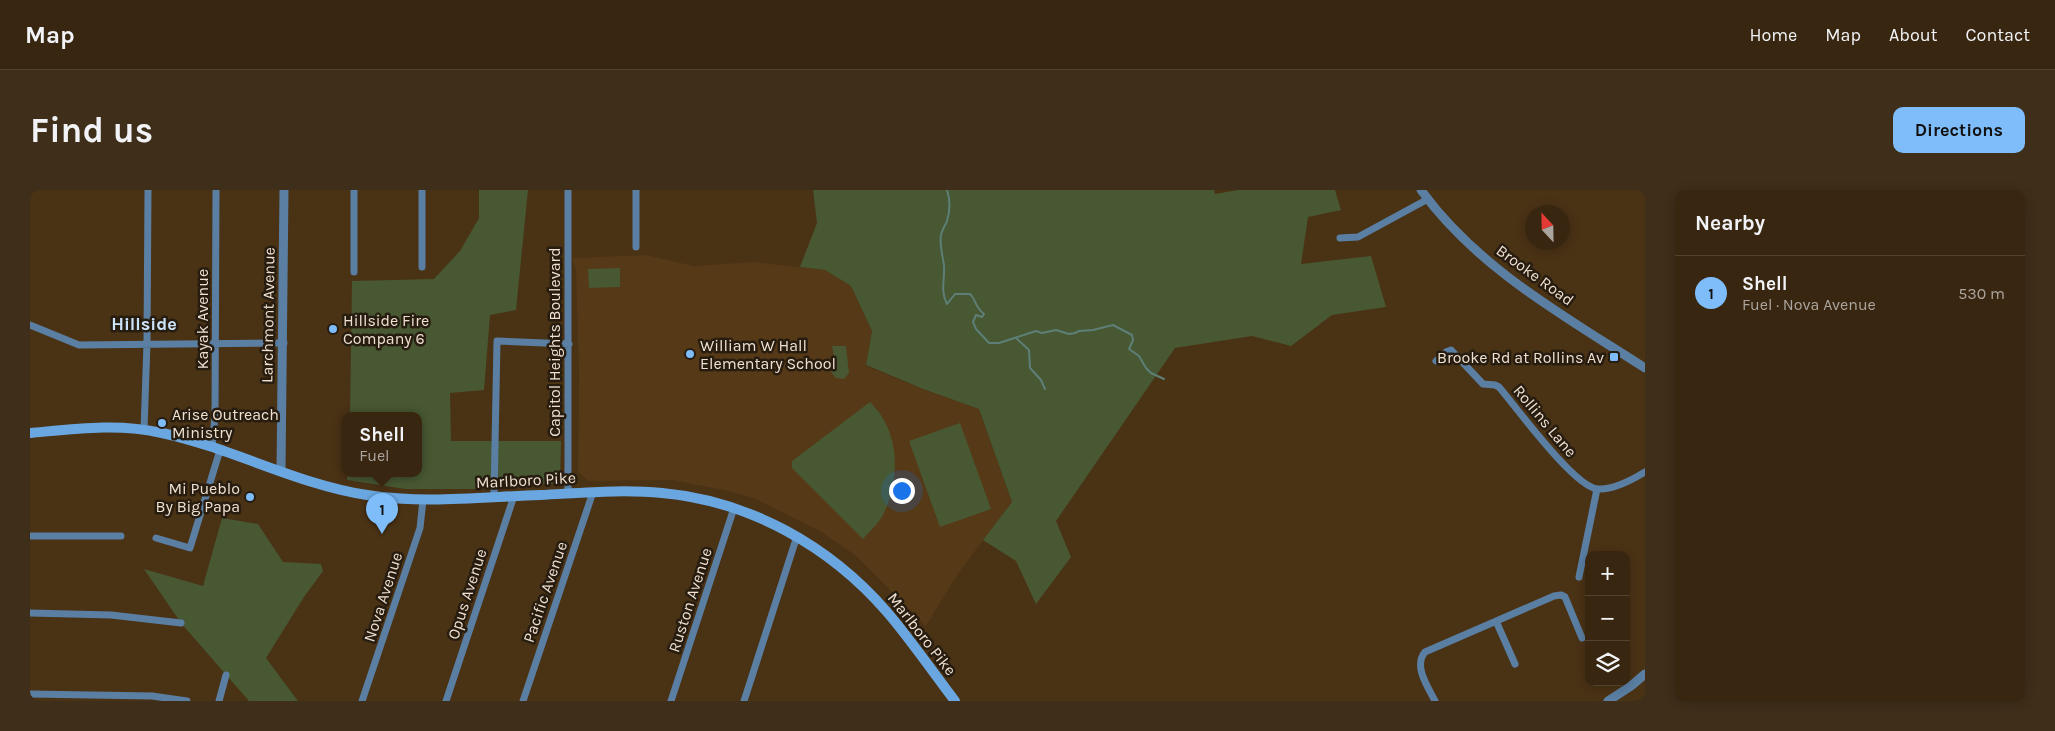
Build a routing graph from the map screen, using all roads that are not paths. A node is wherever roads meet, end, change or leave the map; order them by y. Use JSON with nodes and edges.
{"nodes":[{"id":1,"x":148,"y":190,"type":"edge"},
{"id":2,"x":216,"y":190,"type":"edge"},
{"id":3,"x":284,"y":190,"type":"edge"},
{"id":4,"x":354,"y":190,"type":"edge"},
{"id":5,"x":422,"y":190,"type":"edge"},
{"id":6,"x":568,"y":190,"type":"edge"},
{"id":7,"x":636,"y":190,"type":"edge"},
{"id":8,"x":1421,"y":190,"type":"edge"},
{"id":9,"x":1428,"y":199,"type":"junction"},
{"id":10,"x":1340,"y":238,"type":"dead end"},
{"id":11,"x":636,"y":246,"type":"dead end"},
{"id":12,"x":422,"y":266,"type":"dead end"},
{"id":13,"x":354,"y":272,"type":"dead end"},
{"id":14,"x":30,"y":326,"type":"edge"},
{"id":15,"x":147,"y":343,"type":"junction"},
{"id":16,"x":284,"y":343,"type":"junction"},
{"id":17,"x":215,"y":344,"type":"junction"},
{"id":18,"x":569,"y":344,"type":"junction"},
{"id":19,"x":1436,"y":361,"type":"dead end"},
{"id":20,"x":1645,"y":368,"type":"edge"},
{"id":21,"x":144,"y":430,"type":"junction"},
{"id":22,"x":30,"y":433,"type":"edge"},
{"id":23,"x":216,"y":449,"type":"junction"},
{"id":24,"x":281,"y":470,"type":"junction"},
{"id":25,"x":1645,"y":472,"type":"edge"},
{"id":26,"x":1597,"y":489,"type":"junction"},
{"id":27,"x":593,"y":492,"type":"junction"},
{"id":28,"x":568,"y":494,"type":"junction"},
{"id":29,"x":514,"y":496,"type":"junction"},
{"id":30,"x":494,"y":497,"type":"junction"},
{"id":31,"x":423,"y":500,"type":"junction"},
{"id":32,"x":734,"y":508,"type":"junction"},
{"id":33,"x":30,"y":536,"type":"edge"},
{"id":34,"x":121,"y":536,"type":"dead end"},
{"id":35,"x":797,"y":536,"type":"junction"},
{"id":36,"x":156,"y":538,"type":"dead end"},
{"id":37,"x":1579,"y":576,"type":"dead end"},
{"id":38,"x":30,"y":613,"type":"edge"},
{"id":39,"x":1496,"y":621,"type":"junction"},
{"id":40,"x":181,"y":623,"type":"dead end"},
{"id":41,"x":1582,"y":638,"type":"dead end"},
{"id":42,"x":1514,"y":664,"type":"dead end"},
{"id":43,"x":1645,"y":674,"type":"edge"},
{"id":44,"x":226,"y":676,"type":"dead end"},
{"id":45,"x":30,"y":694,"type":"edge"},
{"id":46,"x":187,"y":701,"type":"edge"},
{"id":47,"x":219,"y":701,"type":"edge"},
{"id":48,"x":362,"y":701,"type":"edge"},
{"id":49,"x":446,"y":701,"type":"edge"},
{"id":50,"x":523,"y":701,"type":"edge"},
{"id":51,"x":671,"y":701,"type":"edge"},
{"id":52,"x":744,"y":701,"type":"edge"},
{"id":53,"x":955,"y":701,"type":"edge"},
{"id":54,"x":1435,"y":701,"type":"edge"},
{"id":55,"x":1609,"y":701,"type":"edge"}],
"edges":[{"from":1,"to":15,"type":"street"},
{"from":2,"to":17,"type":"street","name":"Kayak Avenue"},
{"from":3,"to":16,"type":"street","name":"Larchmont Avenue"},
{"from":4,"to":13,"type":"street"},
{"from":5,"to":12,"type":"street"},
{"from":6,"to":18,"type":"street","name":"Capitol Heights Boulevard"},
{"from":7,"to":11,"type":"street"},
{"from":8,"to":9,"type":"street","name":"Brooke Road"},
{"from":9,"to":10,"type":"street"},
{"from":9,"to":20,"type":"street","name":"Brooke Road"},
{"from":14,"to":15,"type":"street"},
{"from":15,"to":17,"type":"street"},
{"from":15,"to":21,"type":"street"},
{"from":16,"to":17,"type":"street"},
{"from":16,"to":24,"type":"street","name":"Larchmont Avenue"},
{"from":17,"to":23,"type":"street","name":"Kayak Avenue"},
{"from":18,"to":28,"type":"street","name":"Capitol Heights Boulevard"},
{"from":18,"to":30,"type":"street"},
{"from":19,"to":26,"type":"street","name":"Rollins Lane"},
{"from":21,"to":22,"type":"main road","name":"Marlboro Pike"},
{"from":21,"to":23,"type":"main road","name":"Marlboro Pike"},
{"from":23,"to":24,"type":"main road","name":"Marlboro Pike"},
{"from":23,"to":36,"type":"street","name":"Kayak Avenue"},
{"from":24,"to":31,"type":"main road","name":"Marlboro Pike"},
{"from":25,"to":26,"type":"street"},
{"from":26,"to":37,"type":"street"},
{"from":27,"to":28,"type":"main road","name":"Marlboro Pike"},
{"from":27,"to":32,"type":"main road","name":"Marlboro Pike"},
{"from":27,"to":50,"type":"street","name":"Pacific Avenue"},
{"from":28,"to":29,"type":"main road","name":"Marlboro Pike"},
{"from":29,"to":30,"type":"main road","name":"Marlboro Pike"},
{"from":29,"to":49,"type":"street","name":"Opus Avenue"},
{"from":30,"to":31,"type":"main road","name":"Marlboro Pike"},
{"from":31,"to":48,"type":"street","name":"Nova Avenue"},
{"from":32,"to":35,"type":"main road","name":"Marlboro Pike"},
{"from":32,"to":51,"type":"street","name":"Ruston Avenue"},
{"from":33,"to":34,"type":"street"},
{"from":35,"to":52,"type":"street"},
{"from":35,"to":53,"type":"main road","name":"Marlboro Pike"},
{"from":38,"to":40,"type":"street"},
{"from":39,"to":41,"type":"street"},
{"from":39,"to":42,"type":"street"},
{"from":39,"to":54,"type":"street"},
{"from":43,"to":55,"type":"street"},
{"from":44,"to":47,"type":"street"},
{"from":45,"to":46,"type":"street"}]}
